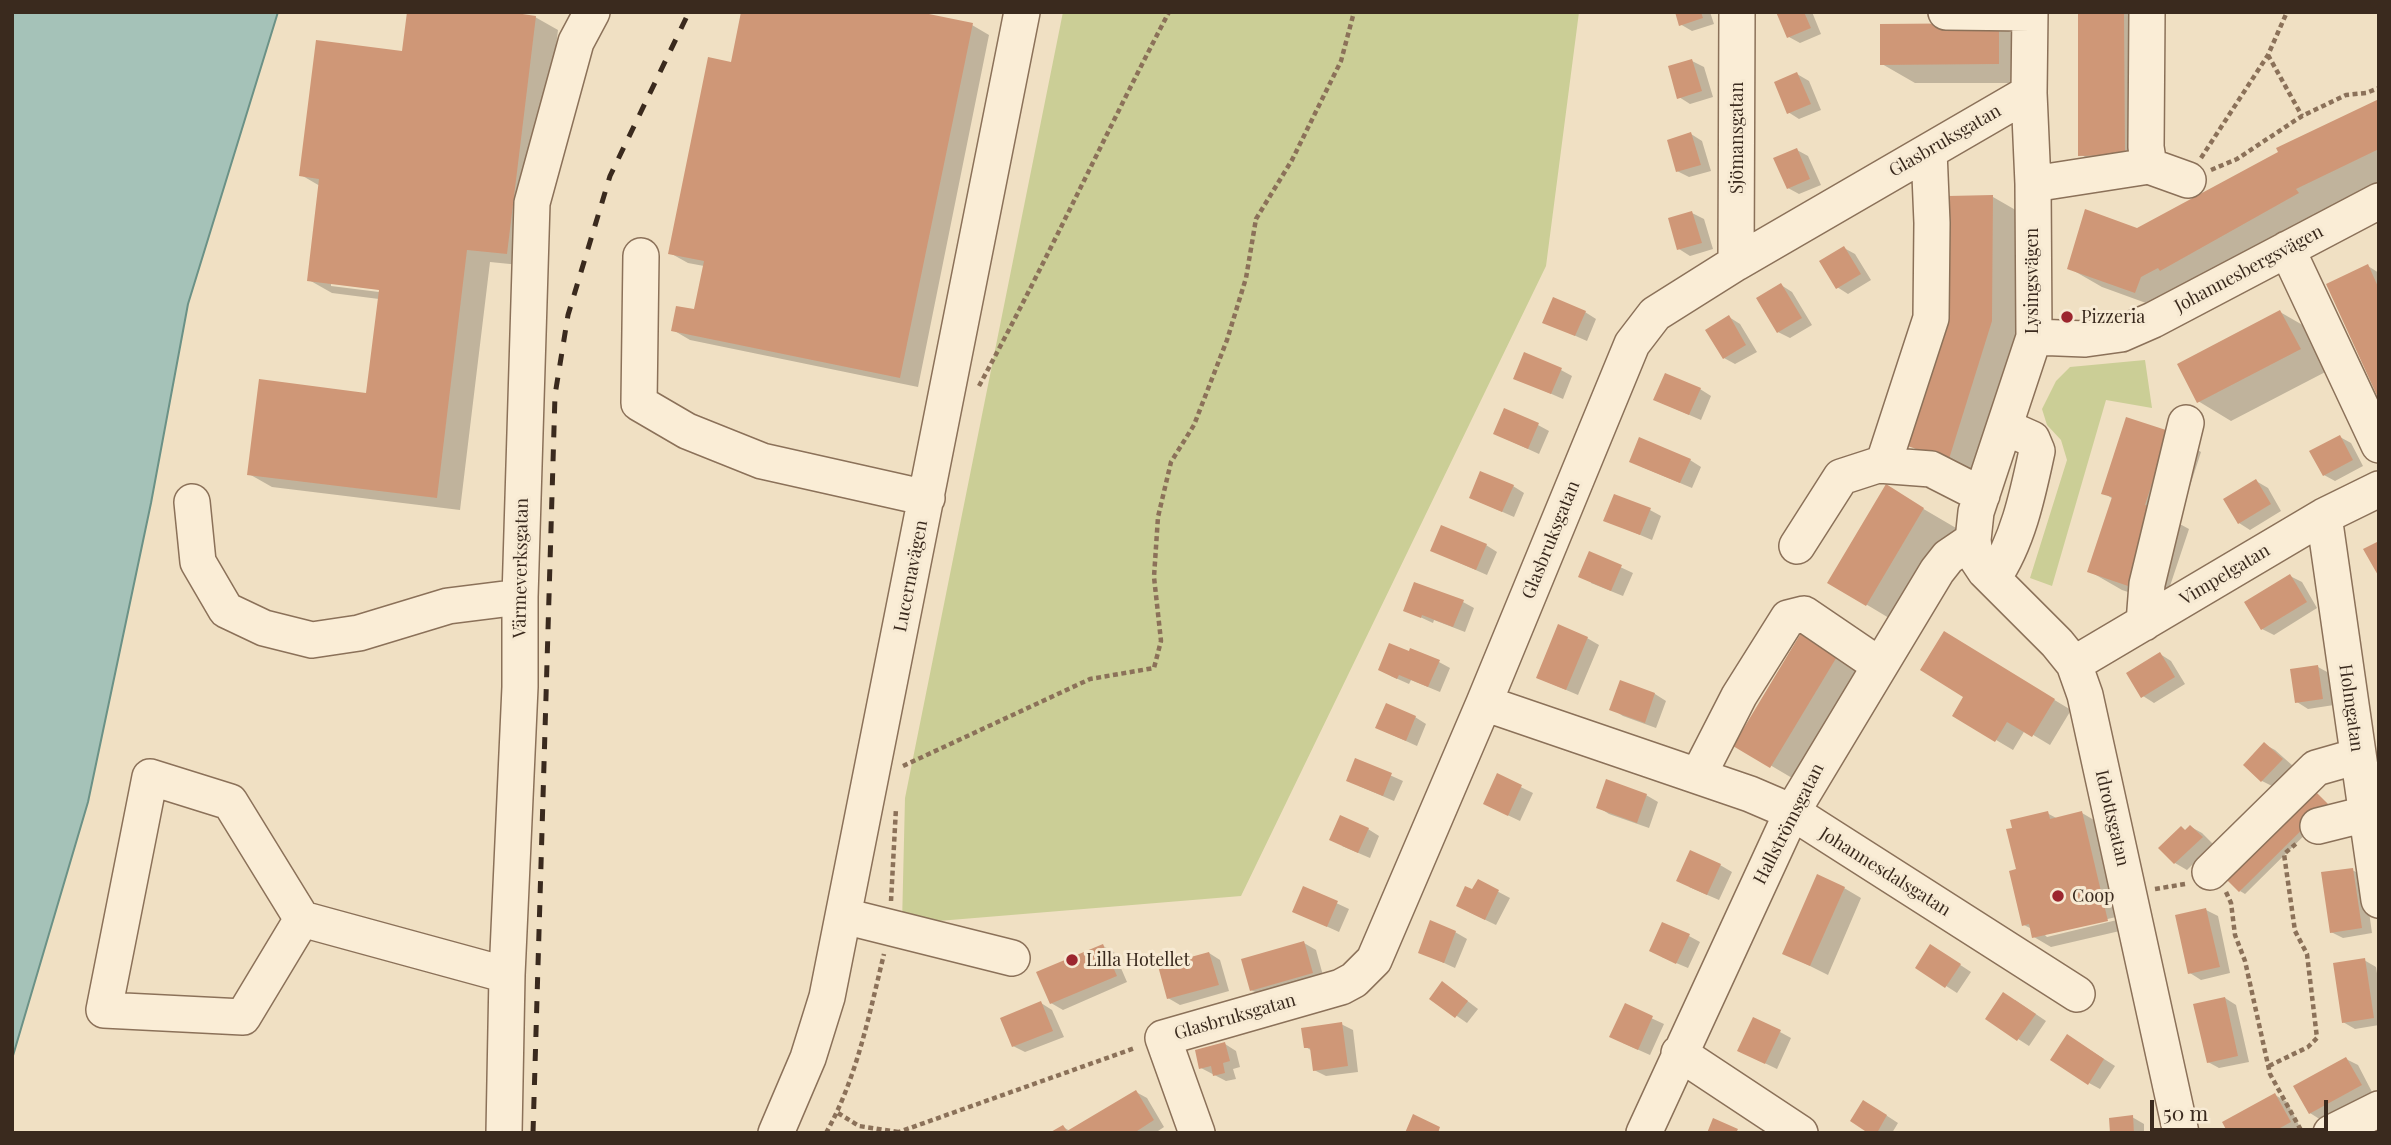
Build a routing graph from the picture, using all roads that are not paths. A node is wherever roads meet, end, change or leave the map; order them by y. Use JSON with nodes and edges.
{"nodes":[{"id":1,"x":592,"y":12,"type":"edge"},
{"id":2,"x":1022,"y":12,"type":"edge"},
{"id":3,"x":1737,"y":12,"type":"edge"},
{"id":4,"x":1946,"y":12,"type":"edge"},
{"id":5,"x":2030,"y":12,"type":"edge"},
{"id":6,"x":2147,"y":12,"type":"edge"},
{"id":7,"x":2029,"y":93,"type":"junction"},
{"id":8,"x":1928,"y":151,"type":"junction"},
{"id":9,"x":2149,"y":166,"type":"junction"},
{"id":10,"x":2188,"y":180,"type":"road end"},
{"id":11,"x":2033,"y":184,"type":"junction"},
{"id":12,"x":2378,"y":202,"type":"edge"},
{"id":13,"x":2287,"y":249,"type":"junction"},
{"id":14,"x":641,"y":256,"type":"dead end"},
{"id":15,"x":1736,"y":263,"type":"junction"},
{"id":16,"x":2034,"y":337,"type":"junction"},
{"id":17,"x":2186,"y":423,"type":"dead end"},
{"id":18,"x":2005,"y":427,"type":"junction"},
{"id":19,"x":2379,"y":445,"type":"edge"},
{"id":20,"x":1883,"y":465,"type":"junction"},
{"id":21,"x":2379,"y":489,"type":"edge"},
{"id":22,"x":1982,"y":495,"type":"junction"},
{"id":23,"x":927,"y":498,"type":"junction"},
{"id":24,"x":192,"y":502,"type":"dead end"},
{"id":25,"x":2324,"y":516,"type":"junction"},
{"id":26,"x":1973,"y":540,"type":"junction"},
{"id":27,"x":1797,"y":546,"type":"dead end"},
{"id":28,"x":1993,"y":578,"type":"junction"},
{"id":29,"x":520,"y":597,"type":"junction"},
{"id":30,"x":2144,"y":623,"type":"junction"},
{"id":31,"x":2074,"y":664,"type":"junction"},
{"id":32,"x":1879,"y":665,"type":"junction"},
{"id":33,"x":1484,"y":703,"type":"junction"},
{"id":34,"x":2358,"y":756,"type":"junction"},
{"id":35,"x":1698,"y":776,"type":"junction"},
{"id":36,"x":1791,"y":812,"type":"junction"},
{"id":37,"x":2366,"y":814,"type":"junction"},
{"id":38,"x":2318,"y":826,"type":"road end"},
{"id":39,"x":2210,"y":872,"type":"road end"},
{"id":40,"x":2379,"y":901,"type":"edge"},
{"id":41,"x":844,"y":916,"type":"junction"},
{"id":42,"x":302,"y":919,"type":"junction"},
{"id":43,"x":1012,"y":958,"type":"dead end"},
{"id":44,"x":507,"y":975,"type":"junction"},
{"id":45,"x":2077,"y":994,"type":"dead end"},
{"id":46,"x":1679,"y":1053,"type":"junction"},
{"id":47,"x":2379,"y":1109,"type":"edge"},
{"id":48,"x":504,"y":1133,"type":"edge"},
{"id":49,"x":776,"y":1133,"type":"edge"},
{"id":50,"x":1197,"y":1133,"type":"edge"},
{"id":51,"x":1644,"y":1133,"type":"edge"},
{"id":52,"x":1800,"y":1133,"type":"edge"},
{"id":53,"x":2181,"y":1133,"type":"edge"},
{"id":54,"x":2331,"y":1133,"type":"edge"}],
"edges":[{"from":1,"to":29,"type":"street","name":"Värmeverksgatan"},
{"from":2,"to":23,"type":"street","name":"Lucernavägen"},
{"from":3,"to":15,"type":"street","name":"Sjömansgatan"},
{"from":4,"to":5,"type":"street"},
{"from":5,"to":7,"type":"street","name":"Lysingsvägen"},
{"from":6,"to":9,"type":"street"},
{"from":7,"to":8,"type":"street","name":"Glasbruksgatan"},
{"from":7,"to":11,"type":"street","name":"Lysingsvägen"},
{"from":8,"to":15,"type":"street","name":"Glasbruksgatan"},
{"from":8,"to":20,"type":"street"},
{"from":9,"to":10,"type":"street"},
{"from":9,"to":11,"type":"street"},
{"from":11,"to":16,"type":"street","name":"Lysingsvägen"},
{"from":12,"to":13,"type":"street","name":"Johannesbergsvägen"},
{"from":13,"to":16,"type":"street","name":"Johannesbergsvägen"},
{"from":13,"to":19,"type":"street"},
{"from":14,"to":23,"type":"street"},
{"from":15,"to":33,"type":"street","name":"Glasbruksgatan"},
{"from":16,"to":18,"type":"street","name":"Lysingsvägen"},
{"from":17,"to":30,"type":"street"},
{"from":18,"to":22,"type":"street","name":"Lysingsvägen"},
{"from":18,"to":28,"type":"street"},
{"from":20,"to":22,"type":"street"},
{"from":20,"to":27,"type":"street"},
{"from":21,"to":25,"type":"street","name":"Vimpelgatan"},
{"from":22,"to":26,"type":"street","name":"Lysingsvägen"},
{"from":23,"to":41,"type":"street","name":"Lucernavägen"},
{"from":24,"to":29,"type":"street"},
{"from":25,"to":30,"type":"street","name":"Vimpelgatan"},
{"from":25,"to":34,"type":"street","name":"Holmgatan"},
{"from":26,"to":28,"type":"street","name":"Idrottsgatan"},
{"from":26,"to":32,"type":"street","name":"Hallströmsgatan"},
{"from":28,"to":31,"type":"street","name":"Idrottsgatan"},
{"from":29,"to":44,"type":"street","name":"Värmeverksgatan"},
{"from":30,"to":31,"type":"street","name":"Vimpelgatan"},
{"from":31,"to":53,"type":"street","name":"Idrottsgatan"},
{"from":32,"to":35,"type":"street"},
{"from":32,"to":36,"type":"street","name":"Hallströmsgatan"},
{"from":33,"to":35,"type":"street","name":"Johannesdalsgatan"},
{"from":33,"to":50,"type":"street","name":"Glasbruksgatan"},
{"from":34,"to":37,"type":"street","name":"Holmgatan"},
{"from":34,"to":39,"type":"street"},
{"from":35,"to":36,"type":"street","name":"Johannesdalsgatan"},
{"from":36,"to":45,"type":"street","name":"Johannesdalsgatan"},
{"from":36,"to":46,"type":"street","name":"Hallströmsgatan"},
{"from":37,"to":38,"type":"street"},
{"from":37,"to":40,"type":"street","name":"Holmgatan"},
{"from":41,"to":43,"type":"street"},
{"from":41,"to":49,"type":"street","name":"Lucernavägen"},
{"from":42,"to":42,"type":"street"},
{"from":42,"to":44,"type":"street"},
{"from":44,"to":48,"type":"street","name":"Värmeverksgatan"},
{"from":46,"to":51,"type":"street","name":"Hallströmsgatan"},
{"from":46,"to":52,"type":"street"},
{"from":47,"to":54,"type":"street"}]}
